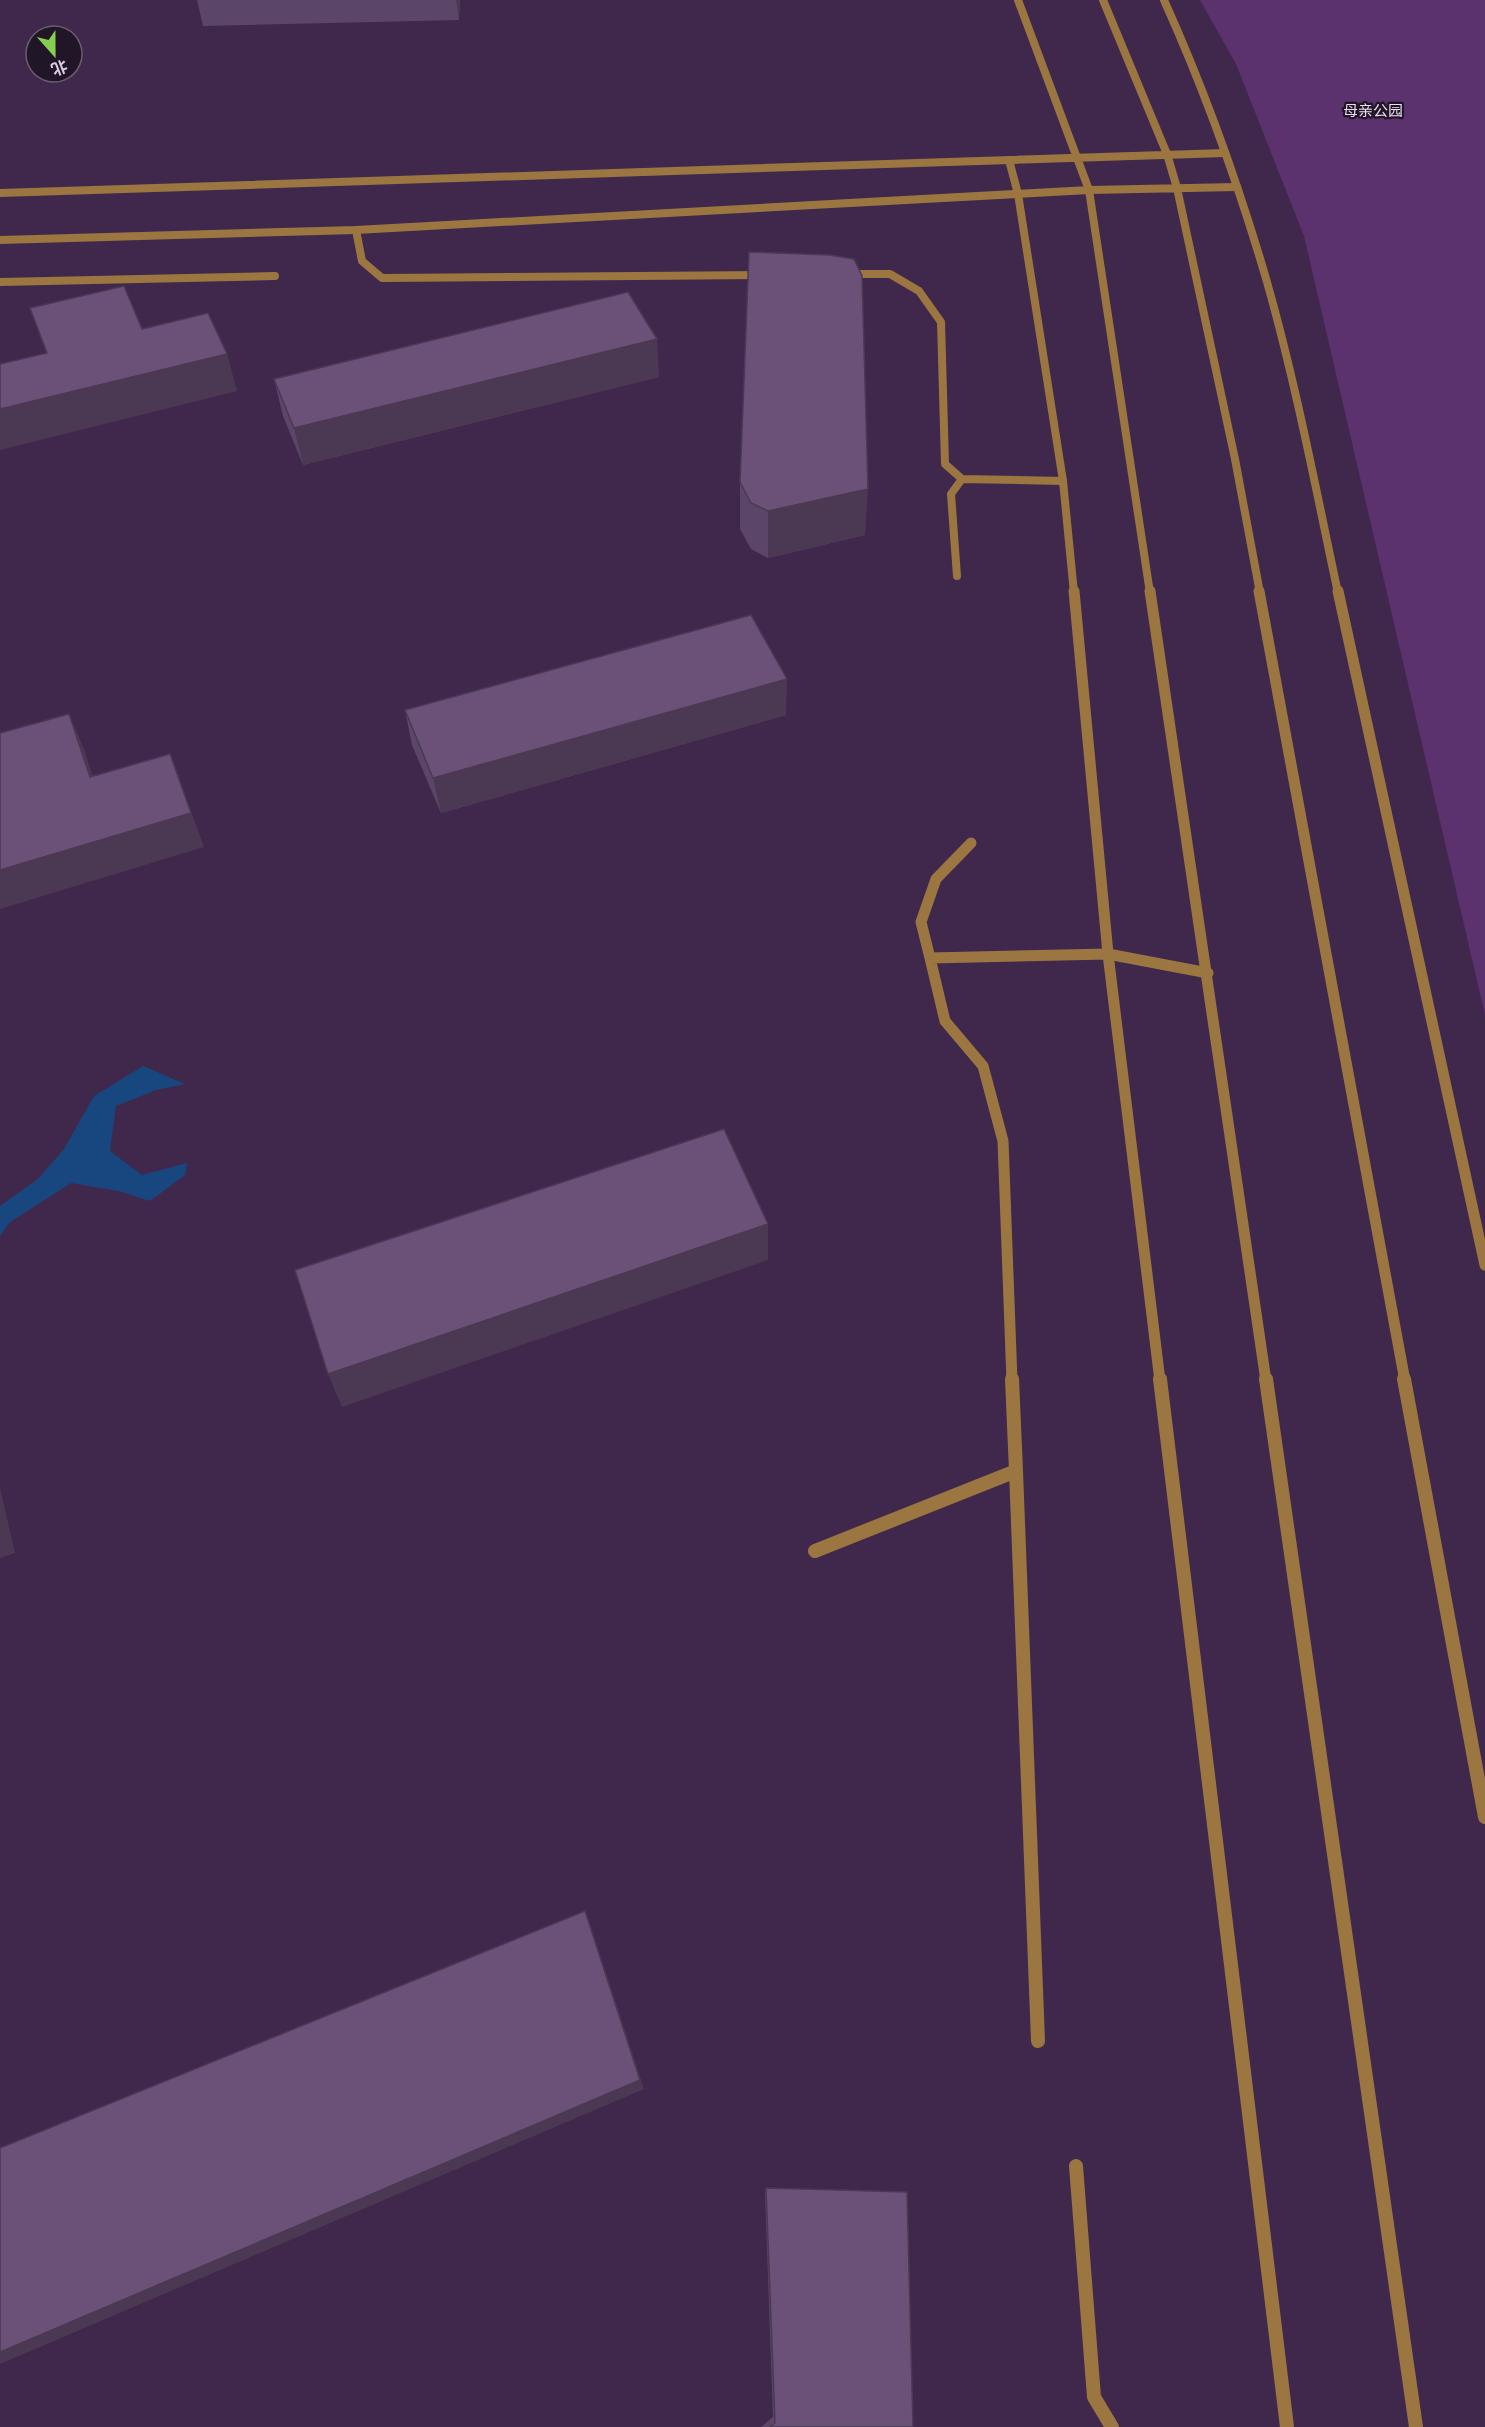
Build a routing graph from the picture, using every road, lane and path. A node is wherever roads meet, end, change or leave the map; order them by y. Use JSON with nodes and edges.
{"nodes":[{"id":1,"x":1018,"y":0,"type":"edge"},
{"id":2,"x":1103,"y":0,"type":"edge"},
{"id":3,"x":1164,"y":0,"type":"edge"},
{"id":4,"x":1225,"y":153,"type":"junction"},
{"id":5,"x":1167,"y":154,"type":"junction"},
{"id":6,"x":1077,"y":158,"type":"junction"},
{"id":7,"x":1009,"y":160,"type":"junction"},
{"id":8,"x":1237,"y":187,"type":"junction"},
{"id":9,"x":1177,"y":188,"type":"junction"},
{"id":10,"x":1089,"y":190,"type":"junction"},
{"id":11,"x":0,"y":193,"type":"edge"},
{"id":12,"x":1018,"y":194,"type":"junction"},
{"id":13,"x":356,"y":230,"type":"junction"},
{"id":14,"x":0,"y":240,"type":"edge"},
{"id":15,"x":831,"y":274,"type":"edge"},
{"id":16,"x":772,"y":275,"type":"edge"},
{"id":17,"x":276,"y":276,"type":"dead end"},
{"id":18,"x":0,"y":282,"type":"edge"},
{"id":19,"x":962,"y":479,"type":"junction"},
{"id":20,"x":1063,"y":482,"type":"junction"},
{"id":21,"x":957,"y":576,"type":"dead end"},
{"id":22,"x":971,"y":843,"type":"dead end"},
{"id":23,"x":1108,"y":954,"type":"junction"},
{"id":24,"x":930,"y":958,"type":"junction"},
{"id":25,"x":1208,"y":973,"type":"junction"},
{"id":26,"x":1485,"y":1264,"type":"edge"},
{"id":27,"x":1016,"y":1472,"type":"junction"},
{"id":28,"x":815,"y":1551,"type":"dead end"},
{"id":29,"x":1485,"y":1817,"type":"edge"},
{"id":30,"x":1038,"y":2041,"type":"dead end"},
{"id":31,"x":1076,"y":2166,"type":"dead end"},
{"id":32,"x":1113,"y":2427,"type":"edge"},
{"id":33,"x":1287,"y":2427,"type":"edge"},
{"id":34,"x":1416,"y":2427,"type":"edge"}],
"edges":[{"from":1,"to":6,"type":"street"},
{"from":2,"to":5,"type":"street"},
{"from":3,"to":4,"type":"street"},
{"from":4,"to":5,"type":"street"},
{"from":4,"to":8,"type":"street"},
{"from":5,"to":6,"type":"street"},
{"from":5,"to":9,"type":"street"},
{"from":6,"to":7,"type":"street"},
{"from":6,"to":10,"type":"street"},
{"from":7,"to":11,"type":"street"},
{"from":7,"to":12,"type":"street"},
{"from":8,"to":9,"type":"street"},
{"from":8,"to":26,"type":"street"},
{"from":9,"to":10,"type":"street"},
{"from":9,"to":29,"type":"street"},
{"from":10,"to":12,"type":"street"},
{"from":10,"to":25,"type":"street"},
{"from":12,"to":13,"type":"street"},
{"from":12,"to":20,"type":"street"},
{"from":13,"to":14,"type":"street"},
{"from":13,"to":16,"type":"street"},
{"from":15,"to":19,"type":"street"},
{"from":17,"to":18,"type":"street"},
{"from":19,"to":20,"type":"street"},
{"from":19,"to":21,"type":"street"},
{"from":20,"to":23,"type":"street"},
{"from":22,"to":24,"type":"street"},
{"from":23,"to":24,"type":"street"},
{"from":23,"to":25,"type":"street"},
{"from":23,"to":33,"type":"street"},
{"from":24,"to":27,"type":"street"},
{"from":25,"to":34,"type":"street"},
{"from":27,"to":28,"type":"street"},
{"from":27,"to":30,"type":"street"},
{"from":31,"to":32,"type":"street"}]}
